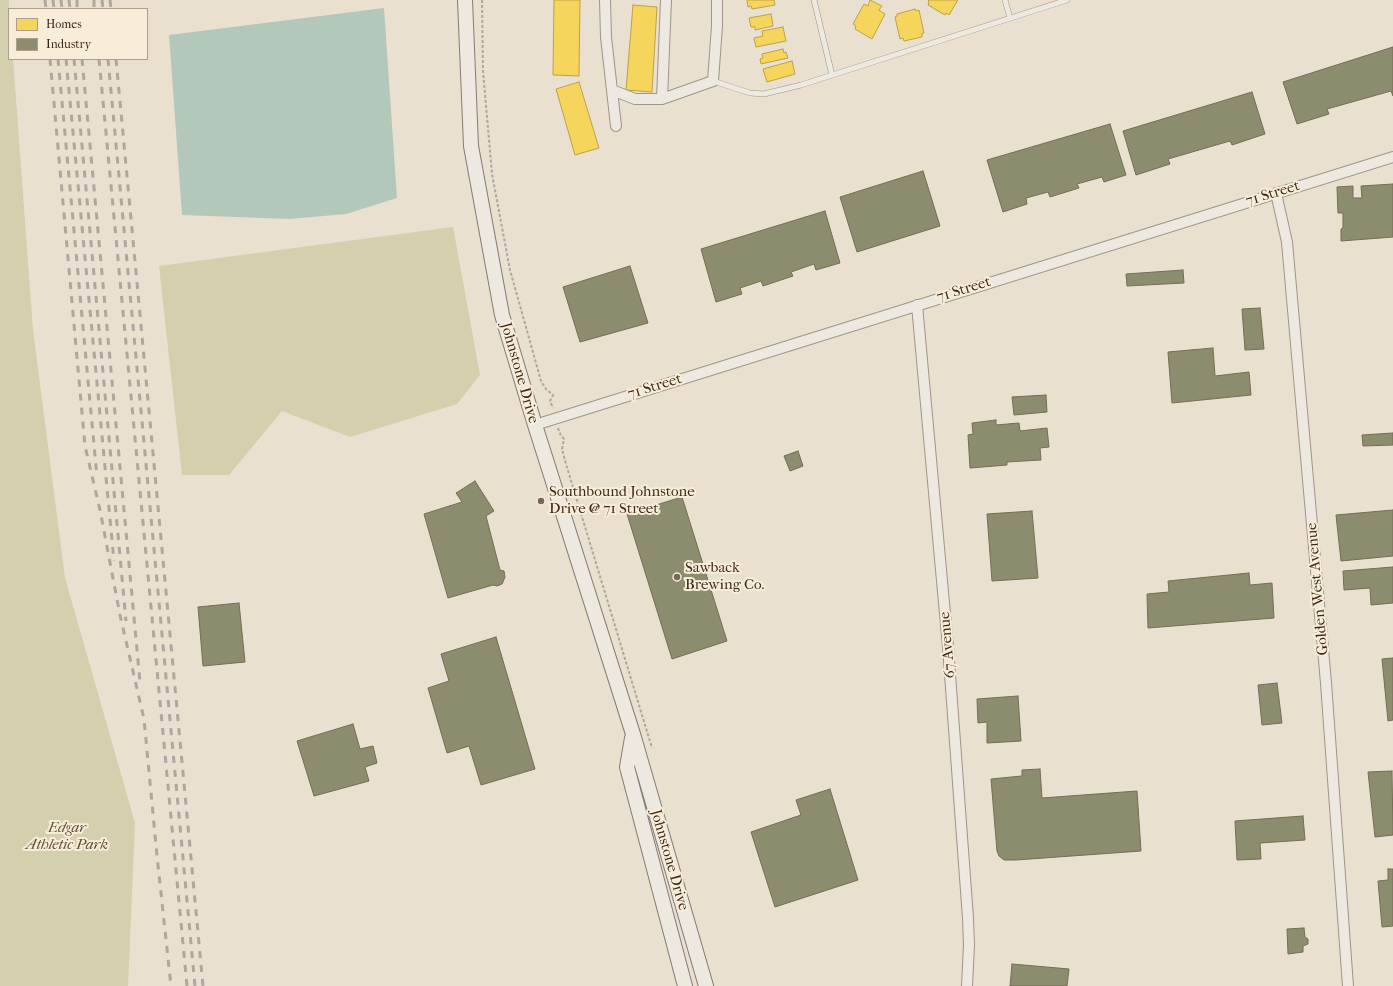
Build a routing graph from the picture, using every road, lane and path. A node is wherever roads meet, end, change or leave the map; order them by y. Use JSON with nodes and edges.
{"nodes":[{"id":1,"x":465,"y":0,"type":"edge"},
{"id":2,"x":482,"y":0,"type":"edge"},
{"id":3,"x":605,"y":0,"type":"edge"},
{"id":4,"x":666,"y":0,"type":"edge"},
{"id":5,"x":717,"y":0,"type":"edge"},
{"id":6,"x":814,"y":0,"type":"edge"},
{"id":7,"x":1005,"y":0,"type":"edge"},
{"id":8,"x":1067,"y":0,"type":"edge"},
{"id":9,"x":1010,"y":18,"type":"junction"},
{"id":10,"x":832,"y":75,"type":"junction"},
{"id":11,"x":713,"y":81,"type":"junction"},
{"id":12,"x":612,"y":90,"type":"junction"},
{"id":13,"x":662,"y":99,"type":"junction"},
{"id":14,"x":616,"y":126,"type":"dead end"},
{"id":15,"x":1393,"y":157,"type":"edge"},
{"id":16,"x":1276,"y":193,"type":"junction"},
{"id":17,"x":916,"y":305,"type":"junction"},
{"id":18,"x":550,"y":401,"type":"dead end"},
{"id":19,"x":535,"y":425,"type":"junction"},
{"id":20,"x":633,"y":734,"type":"junction"},
{"id":21,"x":685,"y":986,"type":"edge"},
{"id":22,"x":706,"y":986,"type":"edge"},
{"id":23,"x":967,"y":986,"type":"edge"},
{"id":24,"x":1348,"y":986,"type":"edge"}],
"edges":[{"from":1,"to":19,"type":"main road","name":"Johnstone Drive"},
{"from":2,"to":18,"type":"path"},
{"from":3,"to":12,"type":"street"},
{"from":4,"to":13,"type":"street"},
{"from":5,"to":11,"type":"street"},
{"from":6,"to":10,"type":"lane"},
{"from":7,"to":9,"type":"lane"},
{"from":8,"to":9,"type":"lane"},
{"from":9,"to":10,"type":"lane"},
{"from":10,"to":11,"type":"lane"},
{"from":11,"to":13,"type":"street"},
{"from":12,"to":13,"type":"street"},
{"from":12,"to":14,"type":"street"},
{"from":15,"to":16,"type":"street","name":"71 Street"},
{"from":16,"to":17,"type":"street","name":"71 Street"},
{"from":16,"to":24,"type":"street","name":"Golden West Avenue"},
{"from":17,"to":19,"type":"street","name":"71 Street"},
{"from":17,"to":23,"type":"street","name":"67 Avenue"},
{"from":19,"to":20,"type":"main road","name":"Johnstone Drive"},
{"from":20,"to":21,"type":"main road","name":"Johnstone Drive"},
{"from":20,"to":22,"type":"main road","name":"Johnstone Drive"}]}
